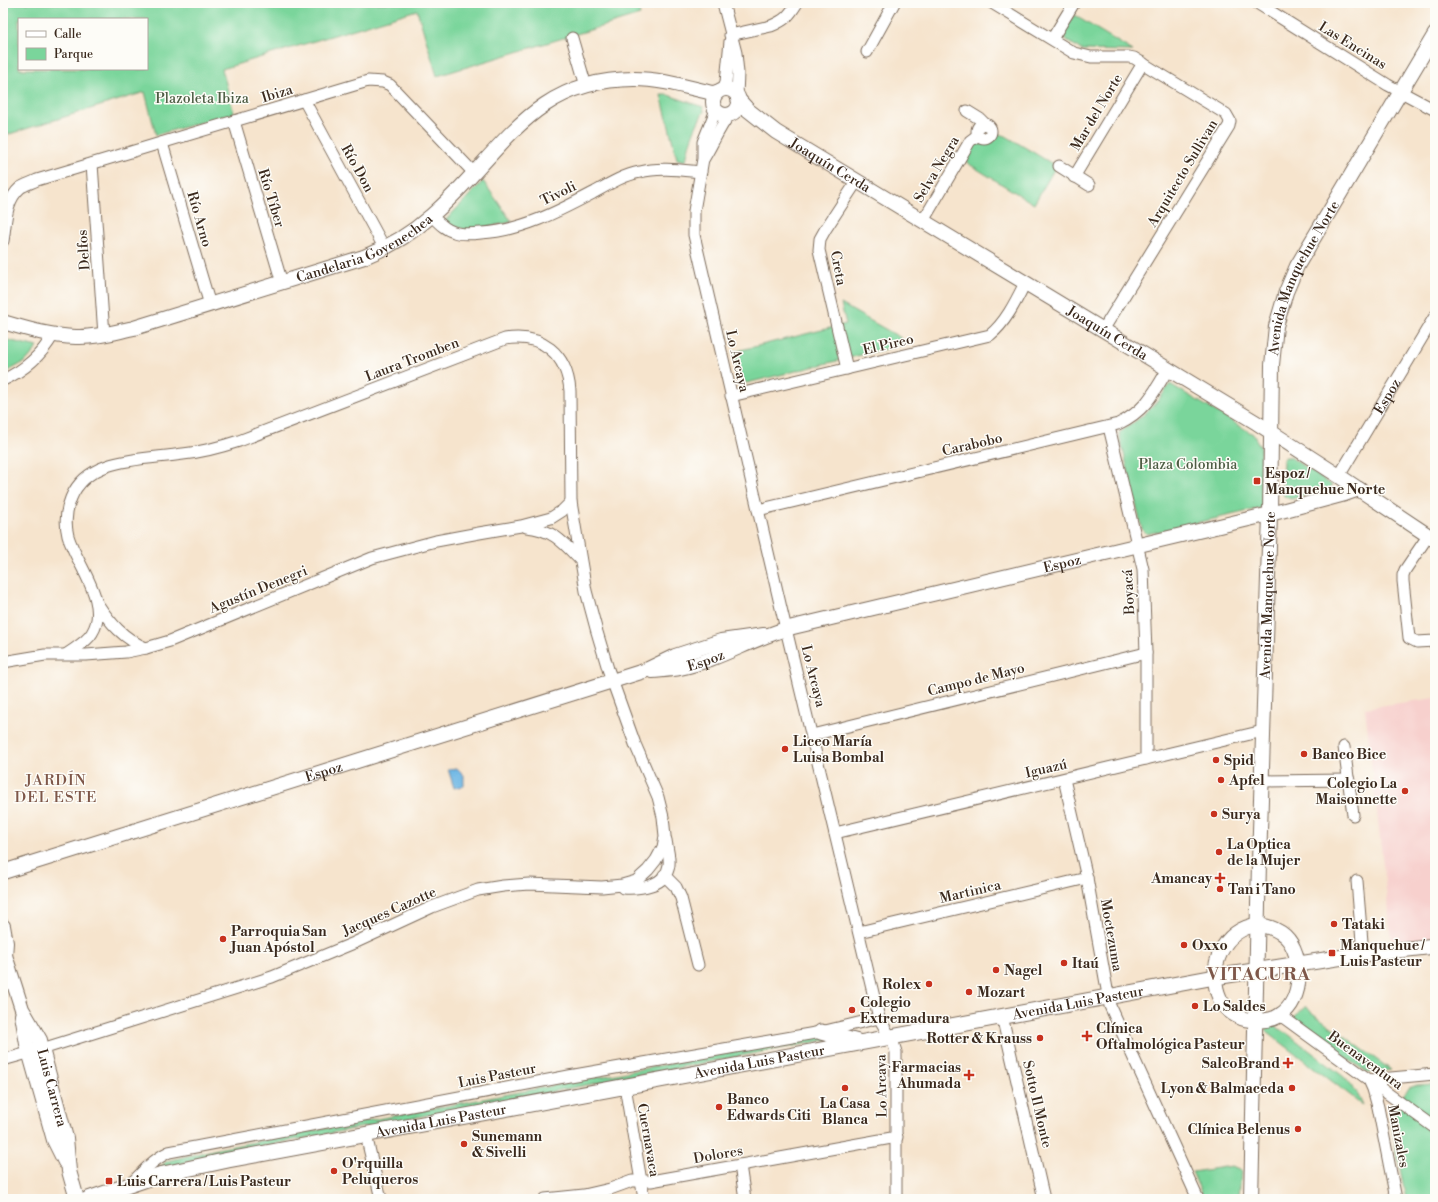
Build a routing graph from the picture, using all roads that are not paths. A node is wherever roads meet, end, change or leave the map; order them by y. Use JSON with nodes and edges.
{"nodes":[{"id":1,"x":723,"y":3,"type":"edge"},
{"id":2,"x":797,"y":3,"type":"edge"},
{"id":3,"x":894,"y":3,"type":"edge"},
{"id":4,"x":992,"y":3,"type":"edge"},
{"id":5,"x":1074,"y":3,"type":"edge"},
{"id":6,"x":1257,"y":3,"type":"edge"},
{"id":7,"x":1435,"y":34,"type":"edge"},
{"id":8,"x":731,"y":36,"type":"junction"},
{"id":9,"x":572,"y":38,"type":"dead end"},
{"id":10,"x":1052,"y":39,"type":"junction"},
{"id":11,"x":867,"y":52,"type":"dead end"},
{"id":12,"x":1143,"y":63,"type":"junction"},
{"id":13,"x":586,"y":86,"type":"junction"},
{"id":14,"x":1400,"y":91,"type":"junction"},
{"id":15,"x":717,"y":99,"type":"junction"},
{"id":16,"x":304,"y":100,"type":"junction"},
{"id":17,"x":734,"y":105,"type":"junction"},
{"id":18,"x":1435,"y":110,"type":"edge"},
{"id":19,"x":967,"y":111,"type":"dead end"},
{"id":20,"x":234,"y":121,"type":"junction"},
{"id":21,"x":162,"y":143,"type":"junction"},
{"id":22,"x":703,"y":159,"type":"junction"},
{"id":23,"x":92,"y":164,"type":"junction"},
{"id":24,"x":1059,"y":166,"type":"dead end"},
{"id":25,"x":700,"y":172,"type":"junction"},
{"id":26,"x":474,"y":173,"type":"junction"},
{"id":27,"x":1074,"y":177,"type":"junction"},
{"id":28,"x":857,"y":181,"type":"junction"},
{"id":29,"x":1089,"y":185,"type":"dead end"},
{"id":30,"x":7,"y":198,"type":"edge"},
{"id":31,"x":432,"y":216,"type":"junction"},
{"id":32,"x":923,"y":221,"type":"junction"},
{"id":33,"x":3,"y":241,"type":"edge"},
{"id":34,"x":385,"y":249,"type":"junction"},
{"id":35,"x":282,"y":283,"type":"junction"},
{"id":36,"x":1026,"y":283,"type":"junction"},
{"id":37,"x":210,"y":305,"type":"junction"},
{"id":38,"x":1435,"y":316,"type":"edge"},
{"id":39,"x":3,"y":322,"type":"edge"},
{"id":40,"x":1104,"y":330,"type":"junction"},
{"id":41,"x":53,"y":335,"type":"junction"},
{"id":42,"x":104,"y":335,"type":"junction"},
{"id":43,"x":847,"y":369,"type":"junction"},
{"id":44,"x":1168,"y":369,"type":"junction"},
{"id":45,"x":3,"y":380,"type":"edge"},
{"id":46,"x":731,"y":396,"type":"junction"},
{"id":47,"x":1109,"y":427,"type":"junction"},
{"id":48,"x":1271,"y":432,"type":"junction"},
{"id":49,"x":1339,"y":476,"type":"junction"},
{"id":50,"x":1359,"y":489,"type":"junction"},
{"id":51,"x":571,"y":502,"type":"junction"},
{"id":52,"x":758,"y":510,"type":"junction"},
{"id":53,"x":1270,"y":514,"type":"junction"},
{"id":54,"x":521,"y":526,"type":"junction"},
{"id":55,"x":1432,"y":538,"type":"edge"},
{"id":56,"x":1138,"y":545,"type":"junction"},
{"id":57,"x":580,"y":560,"type":"junction"},
{"id":58,"x":96,"y":601,"type":"junction"},
{"id":59,"x":786,"y":628,"type":"junction"},
{"id":60,"x":1435,"y":640,"type":"edge"},
{"id":61,"x":146,"y":648,"type":"junction"},
{"id":62,"x":1146,"y":653,"type":"junction"},
{"id":63,"x":67,"y":654,"type":"junction"},
{"id":64,"x":3,"y":662,"type":"edge"},
{"id":65,"x":613,"y":681,"type":"junction"},
{"id":66,"x":1263,"y":731,"type":"junction"},
{"id":67,"x":812,"y":735,"type":"junction"},
{"id":68,"x":1344,"y":747,"type":"dead end"},
{"id":69,"x":1146,"y":759,"type":"junction"},
{"id":70,"x":1064,"y":779,"type":"junction"},
{"id":71,"x":1262,"y":780,"type":"junction"},
{"id":72,"x":1349,"y":780,"type":"junction"},
{"id":73,"x":1353,"y":815,"type":"dead end"},
{"id":74,"x":835,"y":833,"type":"junction"},
{"id":75,"x":665,"y":836,"type":"junction"},
{"id":76,"x":3,"y":872,"type":"edge"},
{"id":77,"x":664,"y":875,"type":"junction"},
{"id":78,"x":1087,"y":878,"type":"junction"},
{"id":79,"x":1357,"y":880,"type":"dead end"},
{"id":80,"x":602,"y":887,"type":"junction"},
{"id":81,"x":1258,"y":925,"type":"junction"},
{"id":82,"x":3,"y":926,"type":"edge"},
{"id":83,"x":859,"y":932,"type":"junction"},
{"id":84,"x":1435,"y":946,"type":"edge"},
{"id":85,"x":4,"y":952,"type":"edge"},
{"id":86,"x":1362,"y":954,"type":"junction"},
{"id":87,"x":1297,"y":964,"type":"junction"},
{"id":88,"x":698,"y":965,"type":"dead end"},
{"id":89,"x":1257,"y":971,"type":"junction"},
{"id":90,"x":1216,"y":978,"type":"junction"},
{"id":91,"x":1108,"y":997,"type":"junction"},
{"id":92,"x":1002,"y":1016,"type":"junction"},
{"id":93,"x":1280,"y":1016,"type":"junction"},
{"id":94,"x":879,"y":1018,"type":"junction"},
{"id":95,"x":1256,"y":1020,"type":"junction"},
{"id":96,"x":821,"y":1032,"type":"junction"},
{"id":97,"x":890,"y":1038,"type":"junction"},
{"id":98,"x":861,"y":1043,"type":"junction"},
{"id":99,"x":36,"y":1051,"type":"junction"},
{"id":100,"x":3,"y":1060,"type":"edge"},
{"id":101,"x":1435,"y":1074,"type":"edge"},
{"id":102,"x":1408,"y":1077,"type":"junction"},
{"id":103,"x":1369,"y":1080,"type":"junction"},
{"id":104,"x":625,"y":1086,"type":"junction"},
{"id":105,"x":1393,"y":1098,"type":"junction"},
{"id":106,"x":1435,"y":1128,"type":"edge"},
{"id":107,"x":366,"y":1135,"type":"junction"},
{"id":108,"x":897,"y":1137,"type":"junction"},
{"id":109,"x":740,"y":1165,"type":"junction"},
{"id":110,"x":641,"y":1181,"type":"junction"},
{"id":111,"x":131,"y":1184,"type":"junction"},
{"id":112,"x":77,"y":1199,"type":"edge"},
{"id":113,"x":88,"y":1199,"type":"edge"},
{"id":114,"x":381,"y":1199,"type":"edge"},
{"id":115,"x":545,"y":1199,"type":"edge"},
{"id":116,"x":644,"y":1199,"type":"edge"},
{"id":117,"x":746,"y":1199,"type":"edge"},
{"id":118,"x":896,"y":1199,"type":"edge"},
{"id":119,"x":1044,"y":1199,"type":"edge"},
{"id":120,"x":1198,"y":1199,"type":"edge"},
{"id":121,"x":1251,"y":1199,"type":"edge"},
{"id":122,"x":1396,"y":1199,"type":"edge"}],
"edges":[{"from":1,"to":8,"type":"street","name":"Lo Arcaya"},
{"from":2,"to":8,"type":"street"},
{"from":3,"to":11,"type":"street"},
{"from":4,"to":10,"type":"street","name":"Arquitecto Sullivan"},
{"from":5,"to":10,"type":"street"},
{"from":6,"to":14,"type":"street","name":"Las Encinas"},
{"from":7,"to":14,"type":"street","name":"Avenida Manquehue Norte"},
{"from":8,"to":15,"type":"street","name":"Lo Arcaya"},
{"from":8,"to":17,"type":"street","name":"Lo Arcaya"},
{"from":9,"to":13,"type":"street"},
{"from":10,"to":12,"type":"street","name":"Arquitecto Sullivan"},
{"from":12,"to":27,"type":"street","name":"Mar del Norte"},
{"from":12,"to":40,"type":"street","name":"Arquitecto Sullivan"},
{"from":13,"to":15,"type":"street","name":"Candelaria Goyenechea"},
{"from":13,"to":26,"type":"street","name":"Candelaria Goyenechea"},
{"from":14,"to":18,"type":"street","name":"Las Encinas"},
{"from":14,"to":48,"type":"street","name":"Avenida Manquehue Norte"},
{"from":15,"to":17,"type":"street"},
{"from":15,"to":17,"type":"street"},
{"from":15,"to":22,"type":"street","name":"Lo Arcaya"},
{"from":16,"to":20,"type":"street","name":"Ibiza"},
{"from":16,"to":26,"type":"street","name":"Ibiza"},
{"from":16,"to":34,"type":"street","name":"Río Don"},
{"from":17,"to":22,"type":"street","name":"Lo Arcaya"},
{"from":17,"to":28,"type":"street","name":"Joaquín Cerda"},
{"from":19,"to":32,"type":"street","name":"Selva Negra"},
{"from":20,"to":21,"type":"street","name":"Ibiza"},
{"from":20,"to":35,"type":"street","name":"Río Tíber"},
{"from":21,"to":23,"type":"street","name":"Ibiza"},
{"from":21,"to":37,"type":"street","name":"Río Arno"},
{"from":22,"to":25,"type":"street","name":"Lo Arcaya"},
{"from":23,"to":30,"type":"street","name":"Ibiza"},
{"from":23,"to":42,"type":"street","name":"Delfos"},
{"from":24,"to":27,"type":"street"},
{"from":25,"to":31,"type":"street","name":"Tivoli"},
{"from":25,"to":46,"type":"street","name":"Lo Arcaya"},
{"from":26,"to":31,"type":"street","name":"Candelaria Goyenechea"},
{"from":27,"to":29,"type":"street"},
{"from":28,"to":32,"type":"street","name":"Joaquín Cerda"},
{"from":28,"to":43,"type":"street","name":"Creta"},
{"from":30,"to":33,"type":"street","name":"Ibiza"},
{"from":31,"to":34,"type":"street","name":"Candelaria Goyenechea"},
{"from":32,"to":36,"type":"street","name":"Joaquín Cerda"},
{"from":34,"to":35,"type":"street","name":"Candelaria Goyenechea"},
{"from":35,"to":37,"type":"street","name":"Candelaria Goyenechea"},
{"from":36,"to":40,"type":"street","name":"Joaquín Cerda"},
{"from":36,"to":43,"type":"street","name":"El Pireo"},
{"from":37,"to":42,"type":"street","name":"Candelaria Goyenechea"},
{"from":38,"to":49,"type":"street","name":"Espoz"},
{"from":39,"to":41,"type":"street","name":"Candelaria Goyenechea"},
{"from":40,"to":44,"type":"street","name":"Joaquín Cerda"},
{"from":41,"to":42,"type":"street","name":"Candelaria Goyenechea"},
{"from":41,"to":45,"type":"street"},
{"from":43,"to":46,"type":"street","name":"El Pireo"},
{"from":44,"to":47,"type":"street","name":"Carabobo"},
{"from":44,"to":48,"type":"street","name":"Joaquín Cerda"},
{"from":46,"to":52,"type":"street","name":"Lo Arcaya"},
{"from":47,"to":52,"type":"street","name":"Carabobo"},
{"from":47,"to":56,"type":"street","name":"Boyacá"},
{"from":48,"to":49,"type":"street","name":"Joaquín Cerda"},
{"from":48,"to":53,"type":"street","name":"Avenida Manquehue Norte"},
{"from":49,"to":50,"type":"street","name":"Joaquín Cerda"},
{"from":50,"to":53,"type":"street","name":"Espoz"},
{"from":50,"to":55,"type":"street","name":"Joaquín Cerda"},
{"from":51,"to":54,"type":"street","name":"Agustín Denegri"},
{"from":51,"to":57,"type":"street","name":"Laura Tromben"},
{"from":51,"to":58,"type":"street","name":"Laura Tromben"},
{"from":52,"to":59,"type":"street","name":"Lo Arcaya"},
{"from":53,"to":56,"type":"street","name":"Espoz"},
{"from":53,"to":66,"type":"street","name":"Avenida Manquehue Norte"},
{"from":54,"to":57,"type":"street","name":"Agustín Denegri"},
{"from":54,"to":61,"type":"street","name":"Agustín Denegri"},
{"from":55,"to":60,"type":"street"},
{"from":56,"to":59,"type":"street","name":"Espoz"},
{"from":56,"to":62,"type":"street","name":"Boyacá"},
{"from":57,"to":65,"type":"street","name":"Laura Tromben"},
{"from":58,"to":61,"type":"street","name":"Laura Tromben"},
{"from":58,"to":63,"type":"street","name":"Laura Tromben"},
{"from":59,"to":65,"type":"street","name":"Espoz"},
{"from":59,"to":67,"type":"street","name":"Lo Arcaya"},
{"from":61,"to":63,"type":"street","name":"Agustín Denegri"},
{"from":62,"to":67,"type":"street","name":"Campo de Mayo"},
{"from":62,"to":69,"type":"street","name":"Boyacá"},
{"from":63,"to":64,"type":"street","name":"Agustín Denegri"},
{"from":65,"to":75,"type":"street","name":"Jacques Cazotte"},
{"from":65,"to":76,"type":"street","name":"Espoz"},
{"from":66,"to":69,"type":"street","name":"Iguazú"},
{"from":66,"to":71,"type":"street","name":"Avenida Manquehue Norte"},
{"from":67,"to":74,"type":"street","name":"Lo Arcaya"},
{"from":68,"to":72,"type":"street"},
{"from":69,"to":70,"type":"street","name":"Iguazú"},
{"from":70,"to":74,"type":"street","name":"Iguazú"},
{"from":70,"to":78,"type":"street","name":"Moctezuma"},
{"from":71,"to":72,"type":"street"},
{"from":71,"to":81,"type":"street","name":"Avenida Manquehue Norte"},
{"from":72,"to":73,"type":"street"},
{"from":74,"to":83,"type":"street","name":"Lo Arcaya"},
{"from":75,"to":77,"type":"street","name":"Jacques Cazotte"},
{"from":75,"to":80,"type":"street","name":"Jacques Cazotte"},
{"from":77,"to":80,"type":"street","name":"Jacques Cazotte"},
{"from":77,"to":88,"type":"street"},
{"from":78,"to":83,"type":"street","name":"Martinica"},
{"from":78,"to":91,"type":"street","name":"Moctezuma"},
{"from":79,"to":86,"type":"street"},
{"from":80,"to":99,"type":"street","name":"Jacques Cazotte"},
{"from":81,"to":87,"type":"street"},
{"from":81,"to":89,"type":"street","name":"Avenida Manquehue Norte"},
{"from":81,"to":90,"type":"street"},
{"from":82,"to":85,"type":"street","name":"Luis Carrera"},
{"from":83,"to":94,"type":"street","name":"Lo Arcaya"},
{"from":84,"to":86,"type":"main road","name":"Avenida Luis Pasteur"},
{"from":85,"to":99,"type":"street","name":"Luis Carrera"},
{"from":86,"to":87,"type":"main road","name":"Avenida Luis Pasteur"},
{"from":87,"to":89,"type":"main road","name":"Avenida Luis Pasteur"},
{"from":87,"to":93,"type":"street"},
{"from":89,"to":90,"type":"main road","name":"Avenida Luis Pasteur"},
{"from":89,"to":95,"type":"street","name":"Avenida Manquehue Norte"},
{"from":90,"to":91,"type":"main road","name":"Avenida Luis Pasteur"},
{"from":90,"to":95,"type":"street"},
{"from":91,"to":92,"type":"main road","name":"Avenida Luis Pasteur"},
{"from":91,"to":120,"type":"street","name":"Moctezuma"},
{"from":92,"to":97,"type":"main road","name":"Avenida Luis Pasteur"},
{"from":92,"to":119,"type":"street","name":"Sotto Il Monte"},
{"from":93,"to":95,"type":"street"},
{"from":93,"to":103,"type":"street","name":"Buenaventura"},
{"from":94,"to":96,"type":"street","name":"Luis Pasteur"},
{"from":94,"to":97,"type":"street","name":"Lo Arcaya"},
{"from":95,"to":121,"type":"street","name":"Avenida Manquehue Norte"},
{"from":96,"to":98,"type":"main road"},
{"from":96,"to":111,"type":"street","name":"Luis Pasteur"},
{"from":97,"to":98,"type":"main road","name":"Avenida Luis Pasteur"},
{"from":97,"to":108,"type":"street","name":"Lo Arcaya"},
{"from":98,"to":104,"type":"main road","name":"Avenida Luis Pasteur"},
{"from":99,"to":100,"type":"street","name":"Jacques Cazotte"},
{"from":99,"to":112,"type":"street","name":"Luis Carrera"},
{"from":101,"to":102,"type":"street"},
{"from":102,"to":103,"type":"street"},
{"from":102,"to":105,"type":"street"},
{"from":103,"to":105,"type":"street","name":"Buenaventura"},
{"from":103,"to":122,"type":"street","name":"Manizales"},
{"from":104,"to":107,"type":"main road","name":"Avenida Luis Pasteur"},
{"from":104,"to":110,"type":"street","name":"Cuernavaca"},
{"from":105,"to":106,"type":"street","name":"Buenaventura"},
{"from":107,"to":111,"type":"main road","name":"Avenida Luis Pasteur"},
{"from":107,"to":114,"type":"street"},
{"from":108,"to":109,"type":"street","name":"Dolores"},
{"from":108,"to":118,"type":"street","name":"Lo Arcaya"},
{"from":109,"to":110,"type":"street","name":"Dolores"},
{"from":109,"to":117,"type":"street"},
{"from":110,"to":115,"type":"street","name":"Dolores"},
{"from":110,"to":116,"type":"street","name":"Cuernavaca"},
{"from":111,"to":113,"type":"main road","name":"Avenida Luis Pasteur"}]}
